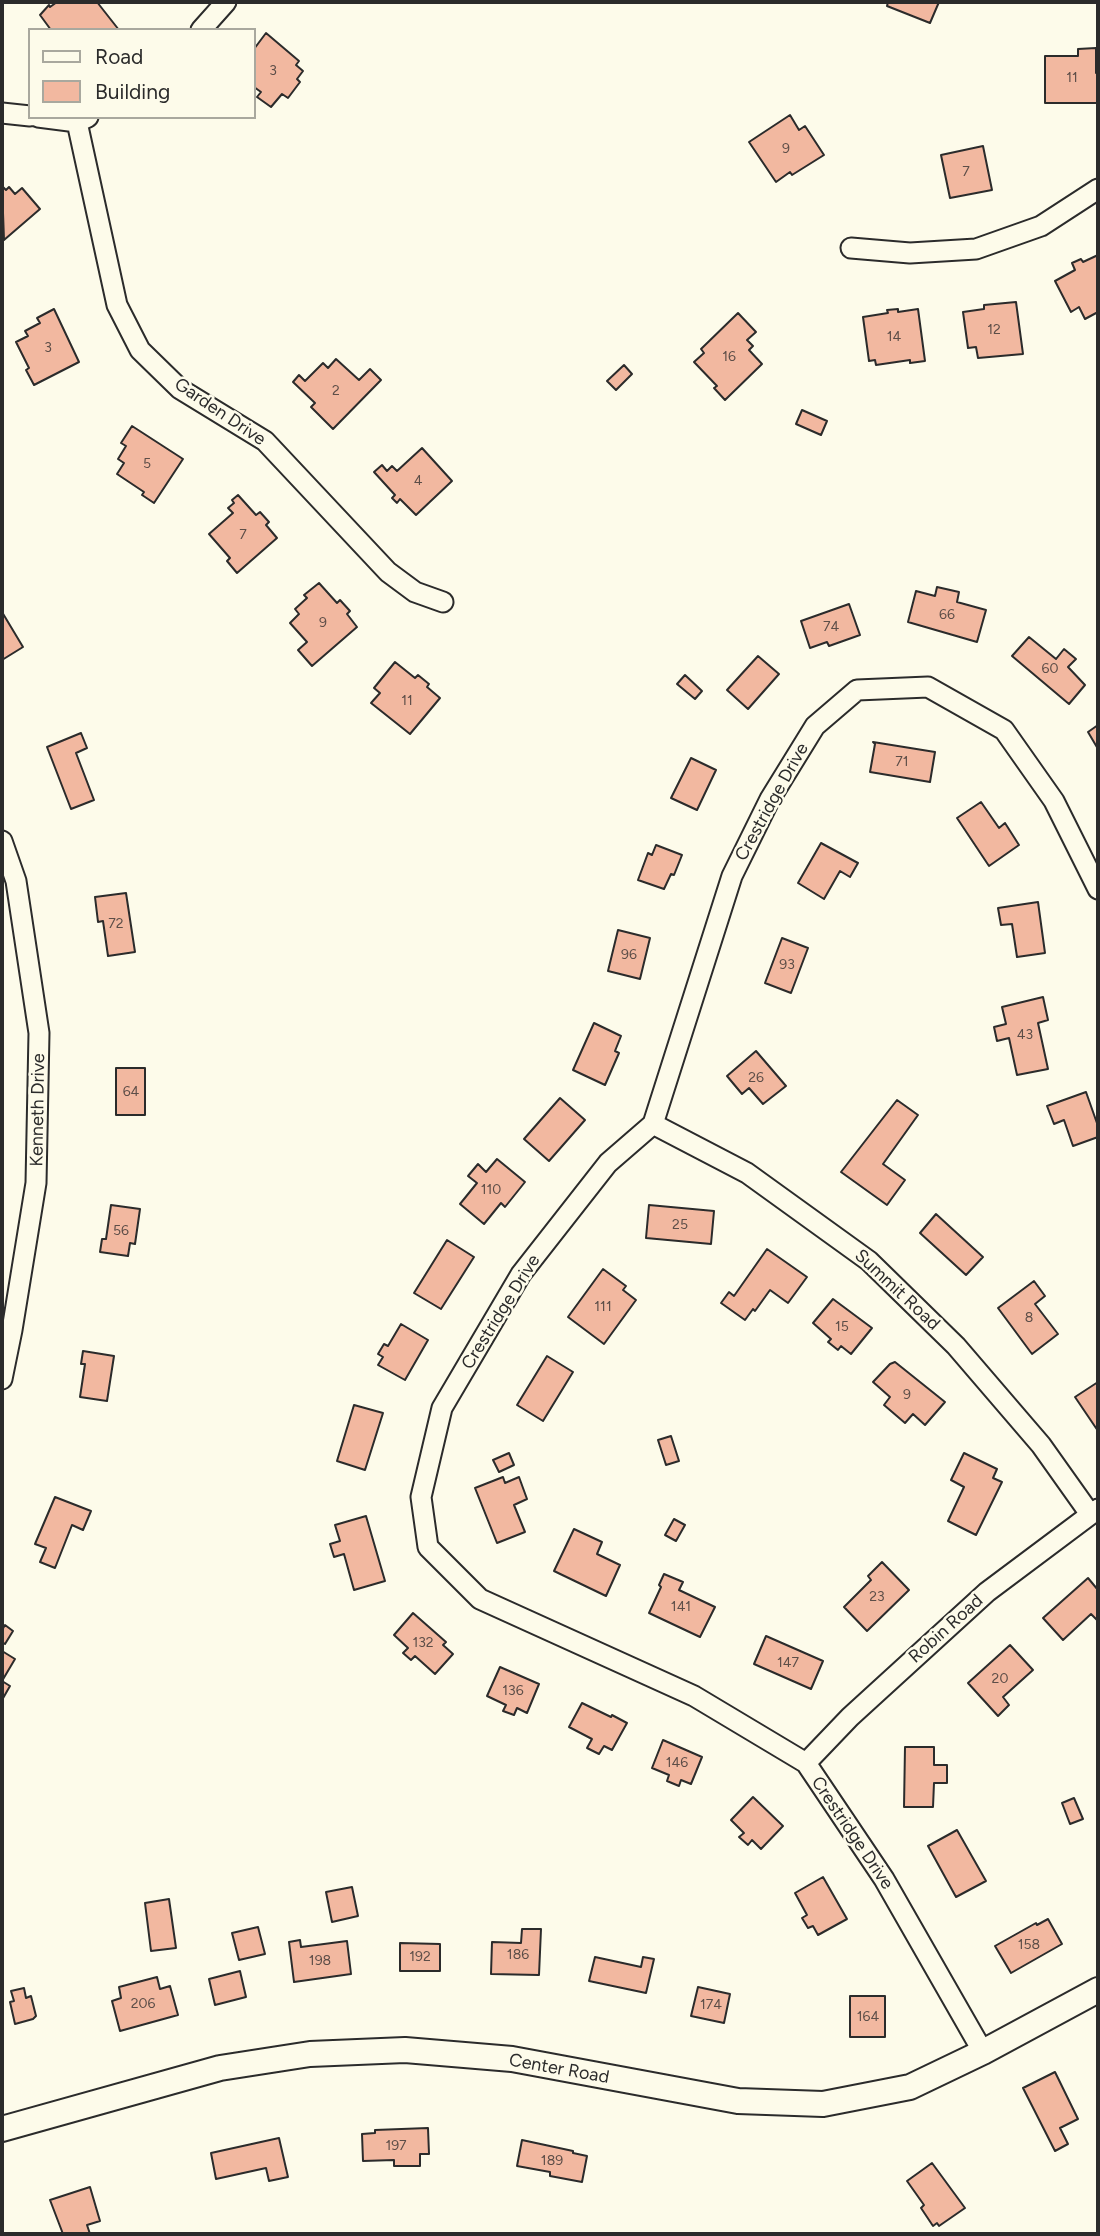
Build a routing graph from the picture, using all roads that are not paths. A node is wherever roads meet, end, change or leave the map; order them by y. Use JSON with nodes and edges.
{"nodes":[{"id":1,"x":226,"y":2,"type":"edge"},
{"id":2,"x":203,"y":28,"type":"edge"},
{"id":3,"x":2,"y":113,"type":"edge"},
{"id":4,"x":28,"y":116,"type":"edge"},
{"id":5,"x":83,"y":120,"type":"edge"},
{"id":6,"x":1098,"y":189,"type":"edge"},
{"id":7,"x":851,"y":248,"type":"dead end"},
{"id":8,"x":443,"y":602,"type":"dead end"},
{"id":9,"x":2,"y":841,"type":"edge"},
{"id":10,"x":1098,"y":889,"type":"edge"},
{"id":11,"x":653,"y":1124,"type":"junction"},
{"id":12,"x":2,"y":1379,"type":"edge"},
{"id":13,"x":1094,"y":1512,"type":"edge"},
{"id":14,"x":806,"y":1763,"type":"junction"},
{"id":15,"x":1098,"y":1990,"type":"edge"},
{"id":16,"x":983,"y":2052,"type":"junction"},
{"id":17,"x":2,"y":2129,"type":"edge"}],
"edges":[{"from":1,"to":2,"type":"street"},
{"from":3,"to":4,"type":"street"},
{"from":5,"to":8,"type":"street","name":"Garden Drive"},
{"from":6,"to":7,"type":"street"},
{"from":9,"to":12,"type":"street","name":"Kenneth Drive"},
{"from":10,"to":11,"type":"street","name":"Crestridge Drive"},
{"from":11,"to":13,"type":"street","name":"Summit Road"},
{"from":11,"to":14,"type":"street","name":"Crestridge Drive"},
{"from":13,"to":14,"type":"street","name":"Robin Road"},
{"from":14,"to":16,"type":"street","name":"Crestridge Drive"},
{"from":15,"to":16,"type":"street","name":"Center Road"},
{"from":16,"to":17,"type":"street","name":"Center Road"}]}
